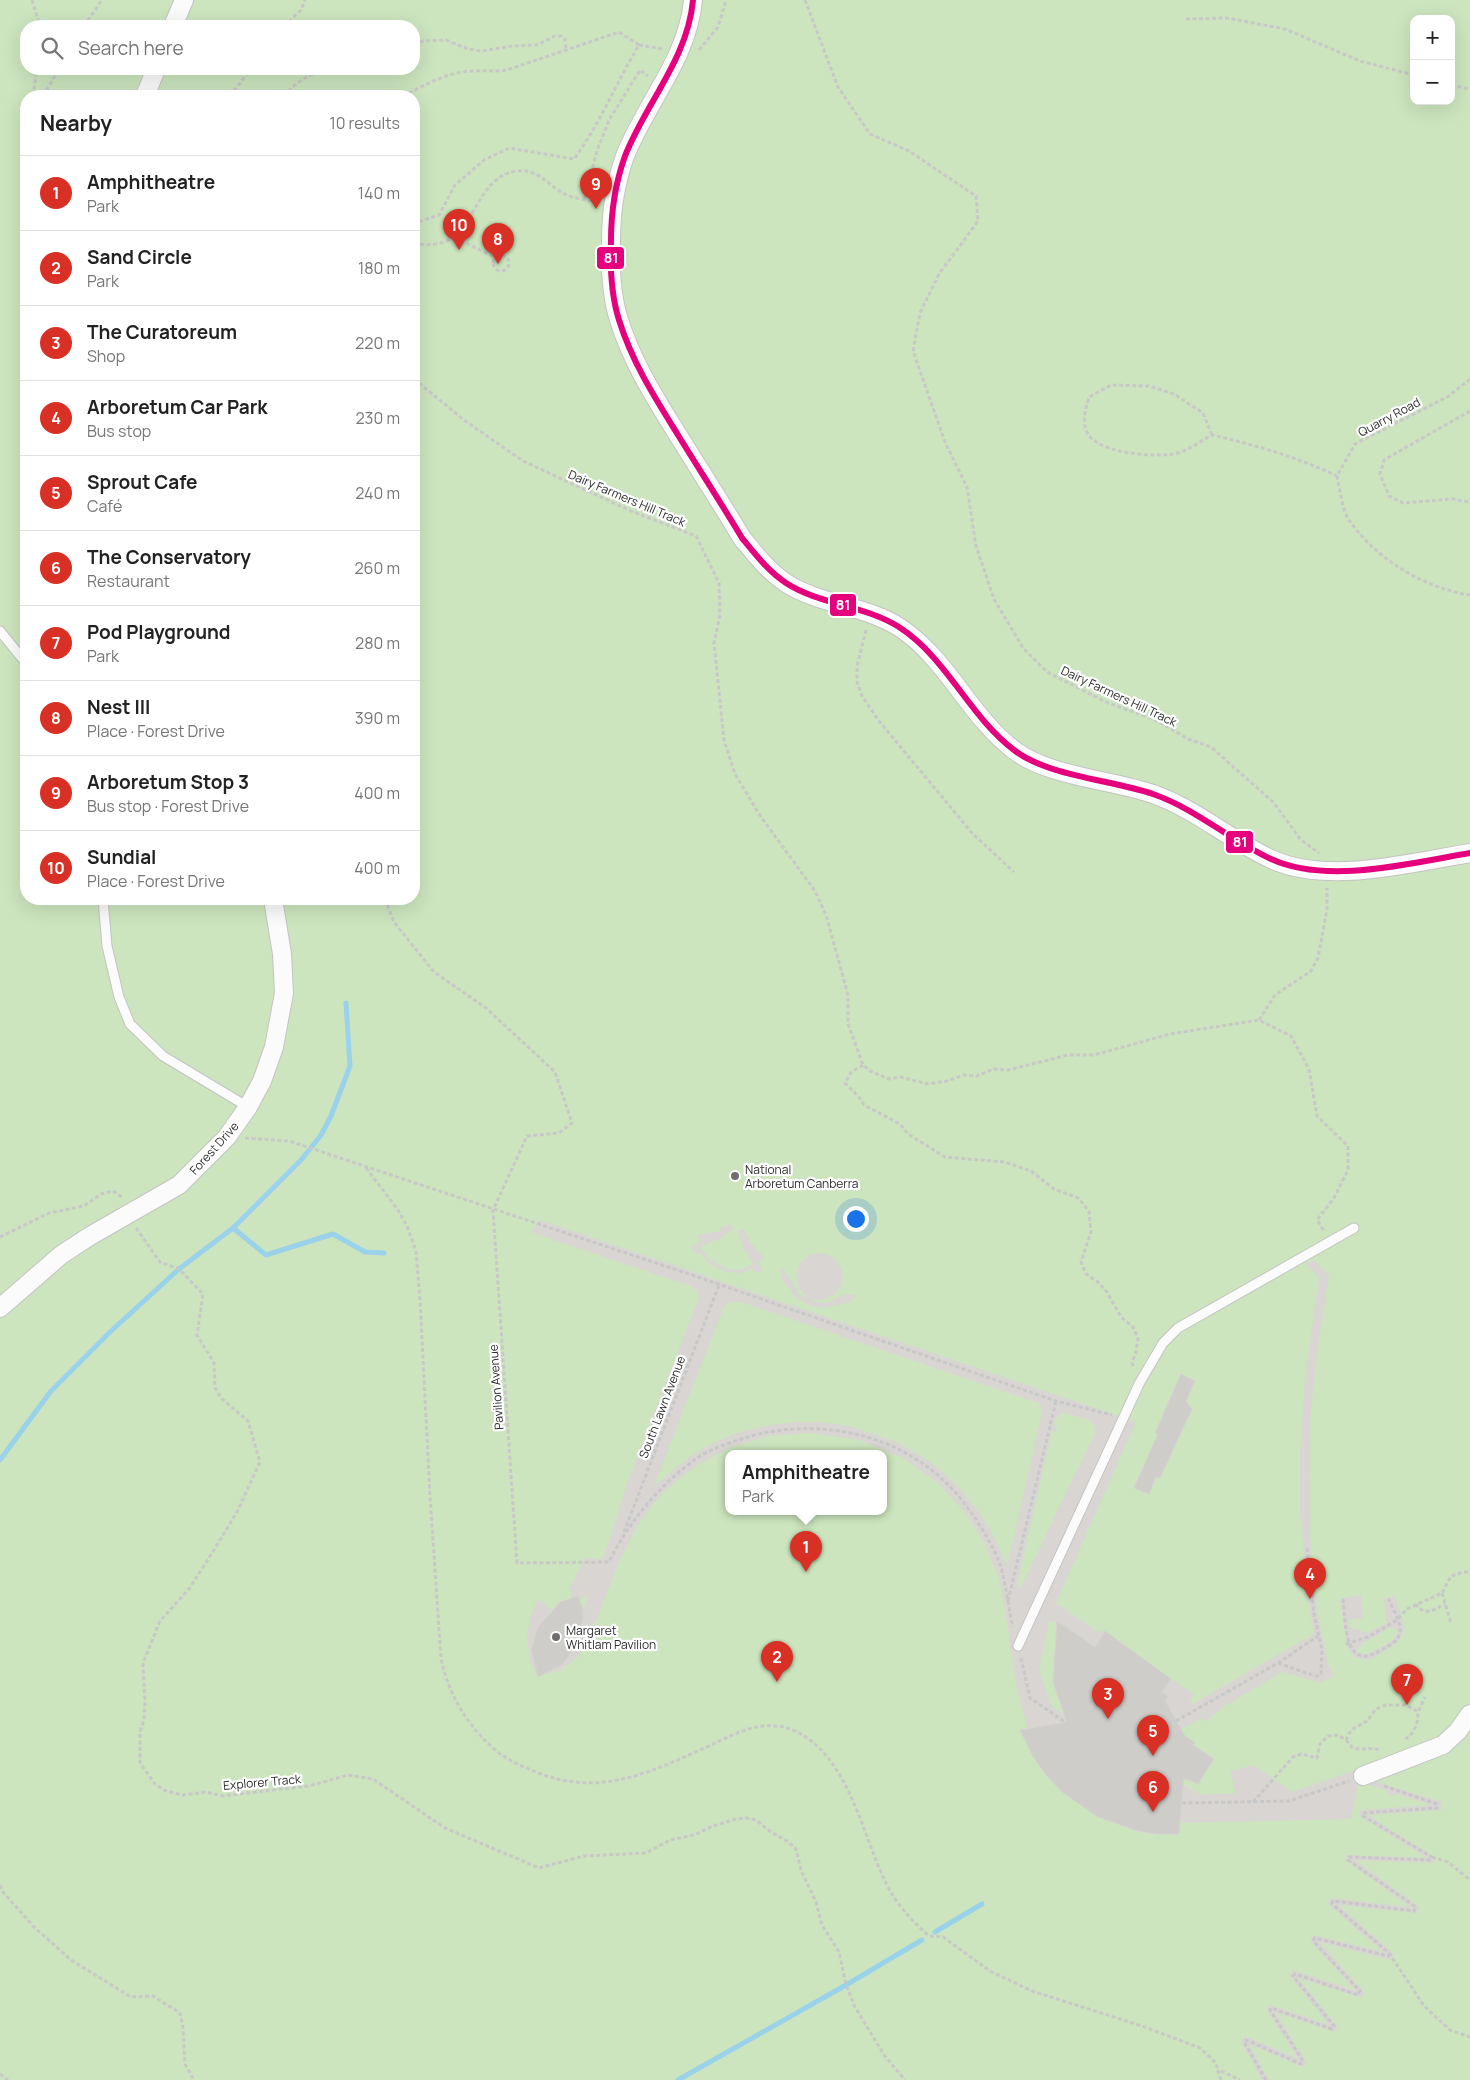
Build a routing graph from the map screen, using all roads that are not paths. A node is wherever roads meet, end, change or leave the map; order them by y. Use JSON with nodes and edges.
{"nodes":[{"id":1,"x":184,"y":0,"type":"edge"},
{"id":2,"x":693,"y":0,"type":"edge"},
{"id":3,"x":176,"y":20,"type":"edge"},
{"id":4,"x":153,"y":75,"type":"edge"},
{"id":5,"x":147,"y":90,"type":"edge"},
{"id":6,"x":0,"y":631,"type":"edge"},
{"id":7,"x":20,"y":656,"type":"edge"},
{"id":8,"x":1470,"y":854,"type":"edge"},
{"id":9,"x":104,"y":905,"type":"edge"},
{"id":10,"x":274,"y":905,"type":"edge"},
{"id":11,"x":248,"y":1107,"type":"junction"},
{"id":12,"x":1354,"y":1228,"type":"dead end"},
{"id":13,"x":0,"y":1308,"type":"edge"},
{"id":14,"x":1018,"y":1646,"type":"dead end"},
{"id":15,"x":1470,"y":1714,"type":"edge"},
{"id":16,"x":1362,"y":1776,"type":"road end"}],
"edges":[{"from":1,"to":3,"type":"street"},
{"from":2,"to":8,"type":"street"},
{"from":4,"to":5,"type":"street"},
{"from":6,"to":7,"type":"lane"},
{"from":9,"to":11,"type":"lane"},
{"from":10,"to":11,"type":"street","name":"Forest Drive"},
{"from":11,"to":13,"type":"street","name":"Forest Drive"},
{"from":12,"to":14,"type":"lane"},
{"from":15,"to":16,"type":"street"}]}
